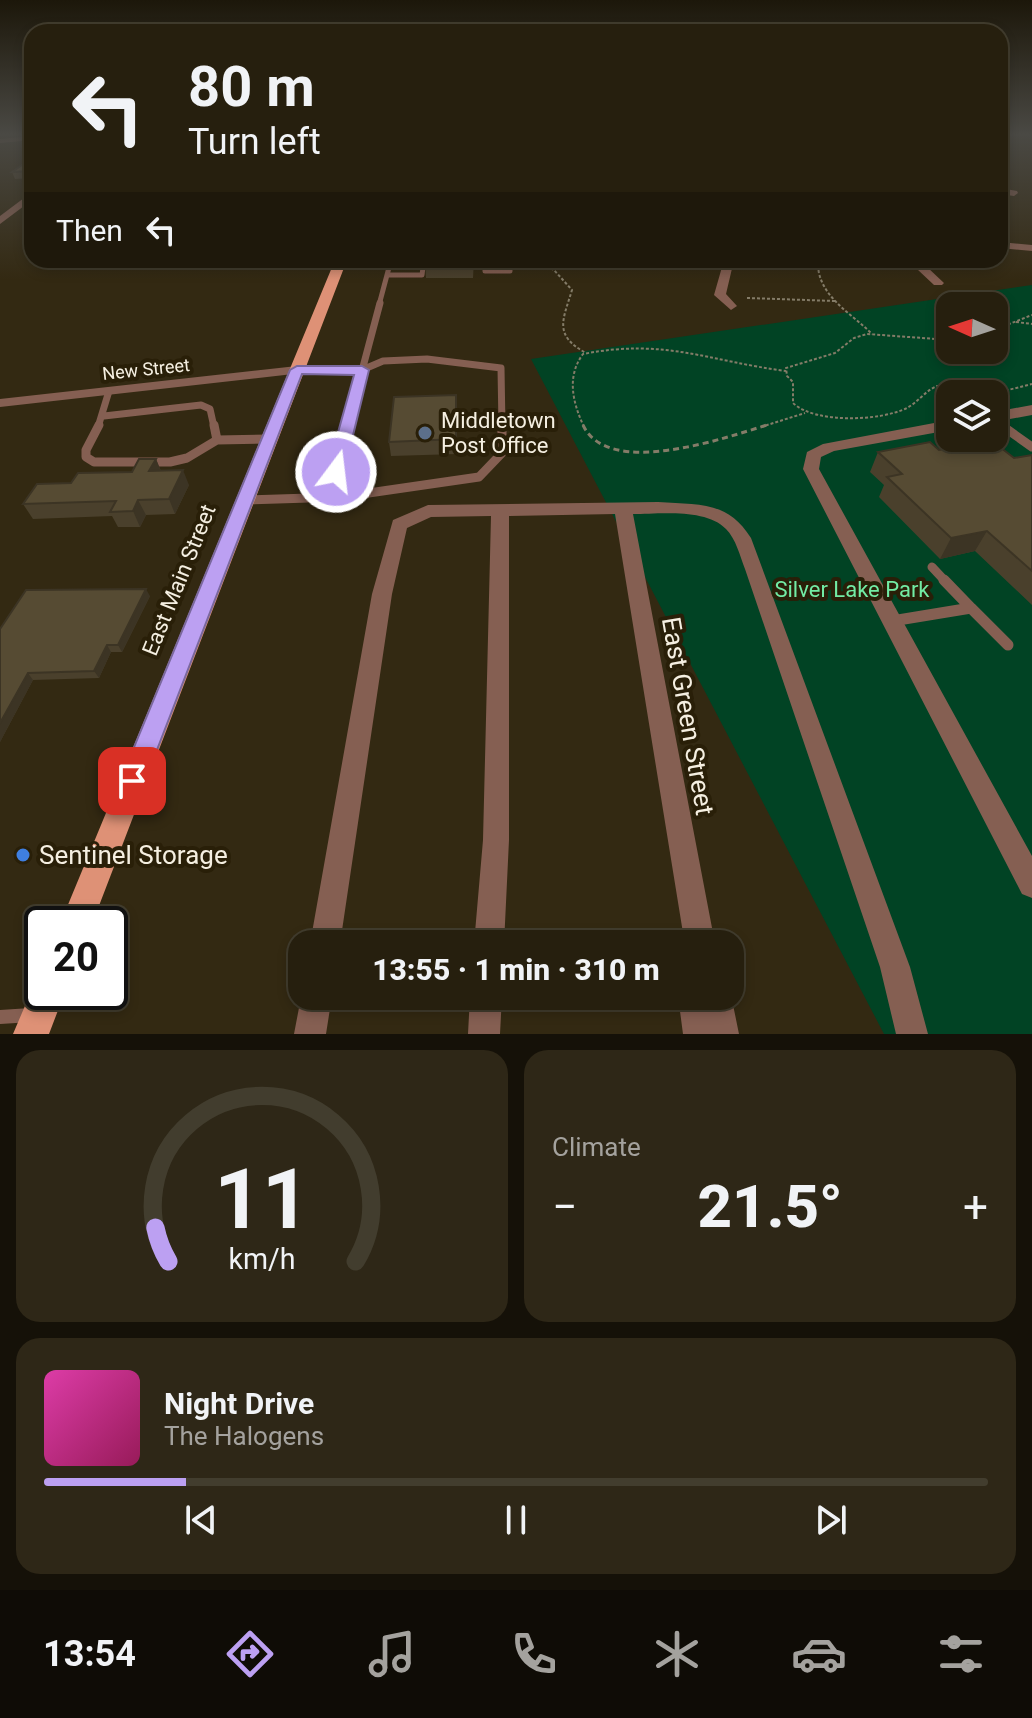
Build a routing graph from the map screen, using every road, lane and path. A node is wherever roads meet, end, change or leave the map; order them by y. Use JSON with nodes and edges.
{"nodes":[{"id":1,"x":1008,"y":192,"type":"edge"},
{"id":2,"x":1014,"y":193,"type":"dead end"},
{"id":3,"x":24,"y":202,"type":"edge"},
{"id":4,"x":0,"y":221,"type":"edge"},
{"id":5,"x":1008,"y":246,"type":"edge"},
{"id":6,"x":1032,"y":248,"type":"edge"},
{"id":7,"x":338,"y":268,"type":"edge"},
{"id":8,"x":389,"y":268,"type":"edge"},
{"id":9,"x":423,"y":268,"type":"edge"},
{"id":10,"x":485,"y":268,"type":"edge"},
{"id":11,"x":510,"y":268,"type":"edge"},
{"id":12,"x":551,"y":268,"type":"edge"},
{"id":13,"x":727,"y":268,"type":"edge"},
{"id":14,"x":817,"y":268,"type":"edge"},
{"id":15,"x":922,"y":268,"type":"edge"},
{"id":16,"x":387,"y":275,"type":"junction"},
{"id":17,"x":938,"y":283,"type":"dead end"},
{"id":18,"x":747,"y":298,"type":"dead end"},
{"id":19,"x":835,"y":301,"type":"junction"},
{"id":20,"x":731,"y":306,"type":"dead end"},
{"id":21,"x":1032,"y":315,"type":"edge"},
{"id":22,"x":1016,"y":322,"type":"junction"},
{"id":23,"x":1032,"y":324,"type":"edge"},
{"id":24,"x":1008,"y":325,"type":"edge"},
{"id":25,"x":872,"y":334,"type":"junction"},
{"id":26,"x":936,"y":339,"type":"edge"},
{"id":27,"x":586,"y":353,"type":"junction"},
{"id":28,"x":297,"y":370,"type":"junction"},
{"id":29,"x":362,"y":370,"type":"junction"},
{"id":30,"x":786,"y":371,"type":"junction"},
{"id":31,"x":1032,"y":384,"type":"edge"},
{"id":32,"x":109,"y":391,"type":"junction"},
{"id":33,"x":0,"y":403,"type":"edge"},
{"id":34,"x":1032,"y":410,"type":"edge"},
{"id":35,"x":805,"y":413,"type":"junction"},
{"id":36,"x":1008,"y":415,"type":"edge"},
{"id":37,"x":104,"y":416,"type":"junction"},
{"id":38,"x":936,"y":428,"type":"edge"},
{"id":39,"x":1008,"y":429,"type":"edge"},
{"id":40,"x":269,"y":439,"type":"junction"},
{"id":41,"x":217,"y":440,"type":"junction"},
{"id":42,"x":1032,"y":447,"type":"edge"},
{"id":43,"x":329,"y":497,"type":"junction"},
{"id":44,"x":246,"y":500,"type":"junction"},
{"id":45,"x":623,"y":509,"type":"junction"},
{"id":46,"x":500,"y":510,"type":"junction"},
{"id":47,"x":932,"y":567,"type":"dead end"},
{"id":48,"x":971,"y":608,"type":"junction"},
{"id":49,"x":892,"y":621,"type":"junction"},
{"id":50,"x":1008,"y":645,"type":"dead end"},
{"id":51,"x":1032,"y":884,"type":"edge"},
{"id":52,"x":83,"y":906,"type":"edge"},
{"id":53,"x":327,"y":930,"type":"edge"},
{"id":54,"x":490,"y":930,"type":"edge"},
{"id":55,"x":697,"y":930,"type":"edge"},
{"id":56,"x":314,"y":1010,"type":"edge"},
{"id":57,"x":485,"y":1010,"type":"edge"},
{"id":58,"x":696,"y":1010,"type":"edge"},
{"id":59,"x":719,"y":1010,"type":"edge"},
{"id":60,"x":39,"y":1014,"type":"edge"},
{"id":61,"x":0,"y":1017,"type":"edge"},
{"id":62,"x":310,"y":1034,"type":"edge"},
{"id":63,"x":484,"y":1034,"type":"edge"},
{"id":64,"x":699,"y":1034,"type":"edge"},
{"id":65,"x":723,"y":1034,"type":"edge"},
{"id":66,"x":912,"y":1034,"type":"edge"}],
"edges":[{"from":1,"to":2,"type":"street"},
{"from":3,"to":4,"type":"street"},
{"from":5,"to":6,"type":"street"},
{"from":7,"to":28,"type":"main road","name":"East Main Street"},
{"from":8,"to":16,"type":"lane"},
{"from":9,"to":16,"type":"lane"},
{"from":10,"to":11,"type":"lane"},
{"from":12,"to":27,"type":"path"},
{"from":13,"to":20,"type":"street"},
{"from":14,"to":19,"type":"path"},
{"from":15,"to":17,"type":"street"},
{"from":16,"to":29,"type":"lane"},
{"from":18,"to":19,"type":"path"},
{"from":19,"to":25,"type":"path"},
{"from":21,"to":22,"type":"path"},
{"from":22,"to":23,"type":"path"},
{"from":22,"to":24,"type":"path"},
{"from":25,"to":26,"type":"path"},
{"from":25,"to":30,"type":"path"},
{"from":27,"to":30,"type":"path"},
{"from":27,"to":35,"type":"path"},
{"from":28,"to":29,"type":"lane"},
{"from":28,"to":32,"type":"street","name":"New Street"},
{"from":28,"to":40,"type":"main road","name":"East Main Street"},
{"from":29,"to":43,"type":"lane"},
{"from":29,"to":43,"type":"lane"},
{"from":30,"to":35,"type":"path"},
{"from":31,"to":35,"type":"path"},
{"from":32,"to":33,"type":"street","name":"New Street"},
{"from":32,"to":37,"type":"lane"},
{"from":34,"to":36,"type":"street"},
{"from":37,"to":41,"type":"lane"},
{"from":37,"to":41,"type":"lane"},
{"from":38,"to":49,"type":"street"},
{"from":39,"to":42,"type":"lane"},
{"from":40,"to":41,"type":"lane"},
{"from":40,"to":44,"type":"main road","name":"East Main Street"},
{"from":43,"to":44,"type":"lane"},
{"from":44,"to":52,"type":"main road","name":"East Main Street"},
{"from":45,"to":46,"type":"street"},
{"from":45,"to":55,"type":"street","name":"East Green Street"},
{"from":45,"to":66,"type":"street"},
{"from":46,"to":53,"type":"street"},
{"from":46,"to":54,"type":"street"},
{"from":47,"to":48,"type":"lane"},
{"from":48,"to":49,"type":"lane"},
{"from":48,"to":50,"type":"lane"},
{"from":49,"to":51,"type":"street"},
{"from":56,"to":62,"type":"street"},
{"from":57,"to":63,"type":"street"},
{"from":58,"to":64,"type":"street"},
{"from":59,"to":65,"type":"street"},
{"from":60,"to":61,"type":"lane"}]}
